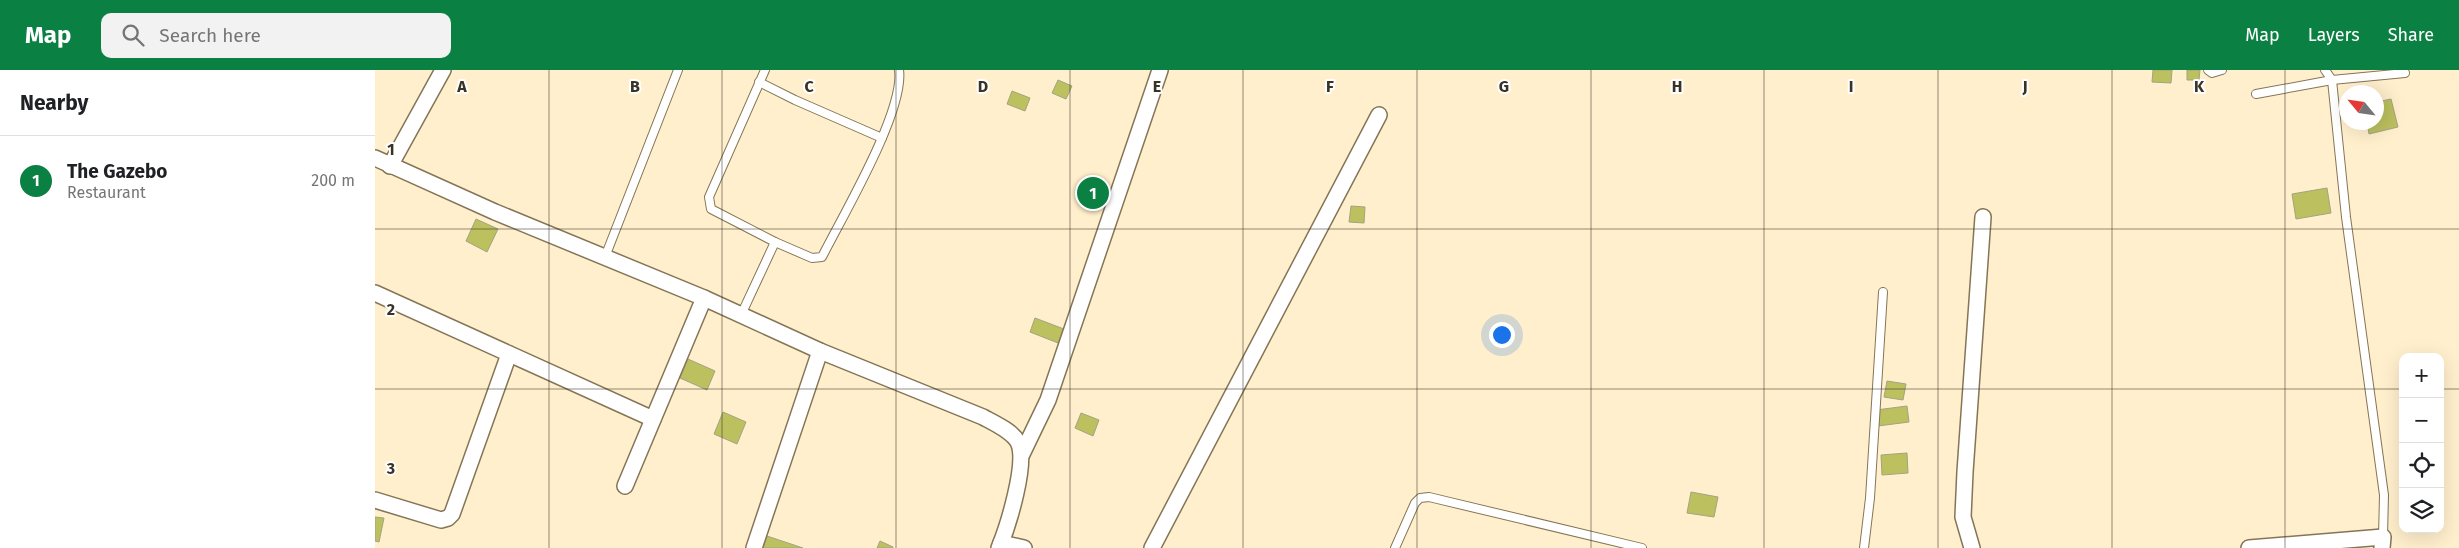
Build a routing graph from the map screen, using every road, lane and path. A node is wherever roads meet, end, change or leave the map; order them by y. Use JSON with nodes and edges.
{"nodes":[{"id":1,"x":443,"y":70,"type":"edge"},
{"id":2,"x":679,"y":70,"type":"edge"},
{"id":3,"x":765,"y":70,"type":"edge"},
{"id":4,"x":899,"y":70,"type":"edge"},
{"id":5,"x":1160,"y":70,"type":"edge"},
{"id":6,"x":2208,"y":70,"type":"edge"},
{"id":7,"x":2222,"y":70,"type":"edge"},
{"id":8,"x":2325,"y":70,"type":"edge"},
{"id":9,"x":2405,"y":73,"type":"dead end"},
{"id":10,"x":2332,"y":80,"type":"junction"},
{"id":11,"x":759,"y":82,"type":"junction"},
{"id":12,"x":2256,"y":94,"type":"dead end"},
{"id":13,"x":1379,"y":115,"type":"dead end"},
{"id":14,"x":882,"y":138,"type":"junction"},
{"id":15,"x":375,"y":158,"type":"edge"},
{"id":16,"x":390,"y":166,"type":"junction"},
{"id":17,"x":1983,"y":217,"type":"dead end"},
{"id":18,"x":775,"y":242,"type":"junction"},
{"id":19,"x":605,"y":256,"type":"junction"},
{"id":20,"x":1883,"y":292,"type":"dead end"},
{"id":21,"x":375,"y":293,"type":"edge"},
{"id":22,"x":704,"y":298,"type":"junction"},
{"id":23,"x":741,"y":315,"type":"junction"},
{"id":24,"x":820,"y":351,"type":"junction"},
{"id":25,"x":509,"y":354,"type":"junction"},
{"id":26,"x":653,"y":419,"type":"junction"},
{"id":27,"x":1022,"y":454,"type":"junction"},
{"id":28,"x":625,"y":486,"type":"dead end"},
{"id":29,"x":375,"y":500,"type":"edge"},
{"id":30,"x":2383,"y":542,"type":"edge"},
{"id":31,"x":1000,"y":545,"type":"edge"},
{"id":32,"x":754,"y":548,"type":"edge"},
{"id":33,"x":1024,"y":548,"type":"edge"},
{"id":34,"x":1152,"y":548,"type":"edge"},
{"id":35,"x":1395,"y":548,"type":"edge"},
{"id":36,"x":1642,"y":548,"type":"edge"},
{"id":37,"x":1864,"y":548,"type":"edge"},
{"id":38,"x":1972,"y":548,"type":"edge"},
{"id":39,"x":2249,"y":548,"type":"edge"}],
"edges":[{"from":1,"to":16,"type":"street"},
{"from":2,"to":19,"type":"lane"},
{"from":3,"to":11,"type":"lane"},
{"from":4,"to":14,"type":"lane"},
{"from":5,"to":27,"type":"street"},
{"from":6,"to":7,"type":"lane"},
{"from":8,"to":10,"type":"lane"},
{"from":9,"to":10,"type":"lane"},
{"from":10,"to":12,"type":"lane"},
{"from":10,"to":30,"type":"lane"},
{"from":11,"to":14,"type":"lane"},
{"from":11,"to":18,"type":"lane"},
{"from":13,"to":34,"type":"street"},
{"from":14,"to":18,"type":"lane"},
{"from":15,"to":16,"type":"street"},
{"from":16,"to":19,"type":"street"},
{"from":17,"to":38,"type":"street"},
{"from":18,"to":23,"type":"lane"},
{"from":19,"to":22,"type":"street"},
{"from":20,"to":37,"type":"lane"},
{"from":21,"to":25,"type":"street"},
{"from":22,"to":23,"type":"street"},
{"from":22,"to":26,"type":"street"},
{"from":23,"to":24,"type":"street"},
{"from":24,"to":27,"type":"street"},
{"from":24,"to":32,"type":"street"},
{"from":25,"to":26,"type":"street"},
{"from":25,"to":29,"type":"street"},
{"from":26,"to":28,"type":"street"},
{"from":27,"to":31,"type":"street"},
{"from":30,"to":39,"type":"street"},
{"from":31,"to":33,"type":"street"},
{"from":35,"to":36,"type":"lane"}]}
